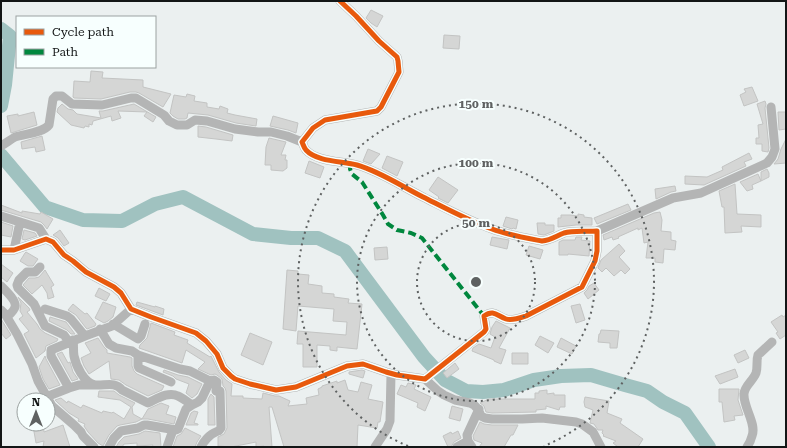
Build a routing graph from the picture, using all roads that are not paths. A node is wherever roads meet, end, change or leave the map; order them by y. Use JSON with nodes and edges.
{"nodes":[{"id":1,"x":340,"y":1,"type":"edge"},
{"id":2,"x":771,"y":107,"type":"dead end"},
{"id":3,"x":302,"y":142,"type":"junction"},
{"id":4,"x":1,"y":146,"type":"edge"},
{"id":5,"x":1,"y":216,"type":"edge"},
{"id":6,"x":20,"y":222,"type":"junction"},
{"id":7,"x":597,"y":231,"type":"junction"},
{"id":8,"x":46,"y":239,"type":"junction"},
{"id":9,"x":1,"y":250,"type":"edge"},
{"id":10,"x":14,"y":250,"type":"junction"},
{"id":11,"x":40,"y":266,"type":"dead end"},
{"id":12,"x":1,"y":286,"type":"edge"},
{"id":13,"x":131,"y":308,"type":"junction"},
{"id":14,"x":45,"y":309,"type":"dead end"},
{"id":15,"x":4,"y":314,"type":"edge"},
{"id":16,"x":113,"y":324,"type":"junction"},
{"id":17,"x":145,"y":324,"type":"dead end"},
{"id":18,"x":100,"y":329,"type":"junction"},
{"id":19,"x":85,"y":336,"type":"junction"},
{"id":20,"x":71,"y":341,"type":"junction"},
{"id":21,"x":772,"y":342,"type":"dead end"},
{"id":22,"x":138,"y":355,"type":"junction"},
{"id":23,"x":391,"y":374,"type":"junction"},
{"id":24,"x":427,"y":377,"type":"junction"},
{"id":25,"x":210,"y":381,"type":"junction"},
{"id":26,"x":171,"y":382,"type":"dead end"},
{"id":27,"x":95,"y":385,"type":"junction"},
{"id":28,"x":69,"y":388,"type":"junction"},
{"id":29,"x":44,"y":392,"type":"edge"},
{"id":30,"x":56,"y":393,"type":"edge"},
{"id":31,"x":192,"y":405,"type":"junction"},
{"id":32,"x":56,"y":409,"type":"edge"},
{"id":33,"x":479,"y":410,"type":"junction"},
{"id":34,"x":173,"y":430,"type":"junction"},
{"id":35,"x":470,"y":444,"type":"edge"},
{"id":36,"x":94,"y":447,"type":"edge"},
{"id":37,"x":109,"y":447,"type":"edge"},
{"id":38,"x":167,"y":447,"type":"edge"},
{"id":39,"x":201,"y":447,"type":"edge"},
{"id":40,"x":375,"y":447,"type":"edge"},
{"id":41,"x":457,"y":447,"type":"edge"},
{"id":42,"x":601,"y":447,"type":"edge"},
{"id":43,"x":747,"y":447,"type":"edge"}],
"edges":[{"from":1,"to":3,"type":"street"},
{"from":2,"to":7,"type":"street"},
{"from":3,"to":4,"type":"street"},
{"from":3,"to":7,"type":"street"},
{"from":5,"to":6,"type":"street"},
{"from":6,"to":8,"type":"street"},
{"from":6,"to":10,"type":"street"},
{"from":7,"to":24,"type":"street"},
{"from":8,"to":10,"type":"street"},
{"from":8,"to":13,"type":"street"},
{"from":9,"to":10,"type":"street"},
{"from":11,"to":20,"type":"street"},
{"from":12,"to":15,"type":"street"},
{"from":13,"to":16,"type":"street"},
{"from":13,"to":23,"type":"street"},
{"from":14,"to":19,"type":"street"},
{"from":15,"to":29,"type":"street"},
{"from":16,"to":17,"type":"street"},
{"from":16,"to":18,"type":"street"},
{"from":18,"to":19,"type":"street"},
{"from":18,"to":22,"type":"street"},
{"from":19,"to":20,"type":"street"},
{"from":20,"to":27,"type":"street"},
{"from":20,"to":28,"type":"street"},
{"from":21,"to":43,"type":"street"},
{"from":22,"to":25,"type":"street"},
{"from":22,"to":26,"type":"street"},
{"from":23,"to":24,"type":"street"},
{"from":23,"to":40,"type":"street"},
{"from":24,"to":33,"type":"street"},
{"from":25,"to":31,"type":"street"},
{"from":25,"to":39,"type":"street"},
{"from":27,"to":28,"type":"street"},
{"from":27,"to":31,"type":"street"},
{"from":28,"to":30,"type":"street"},
{"from":31,"to":34,"type":"street"},
{"from":32,"to":36,"type":"street"},
{"from":33,"to":35,"type":"street"},
{"from":33,"to":42,"type":"street"},
{"from":34,"to":37,"type":"street"},
{"from":34,"to":38,"type":"street"},
{"from":35,"to":41,"type":"street"}]}
